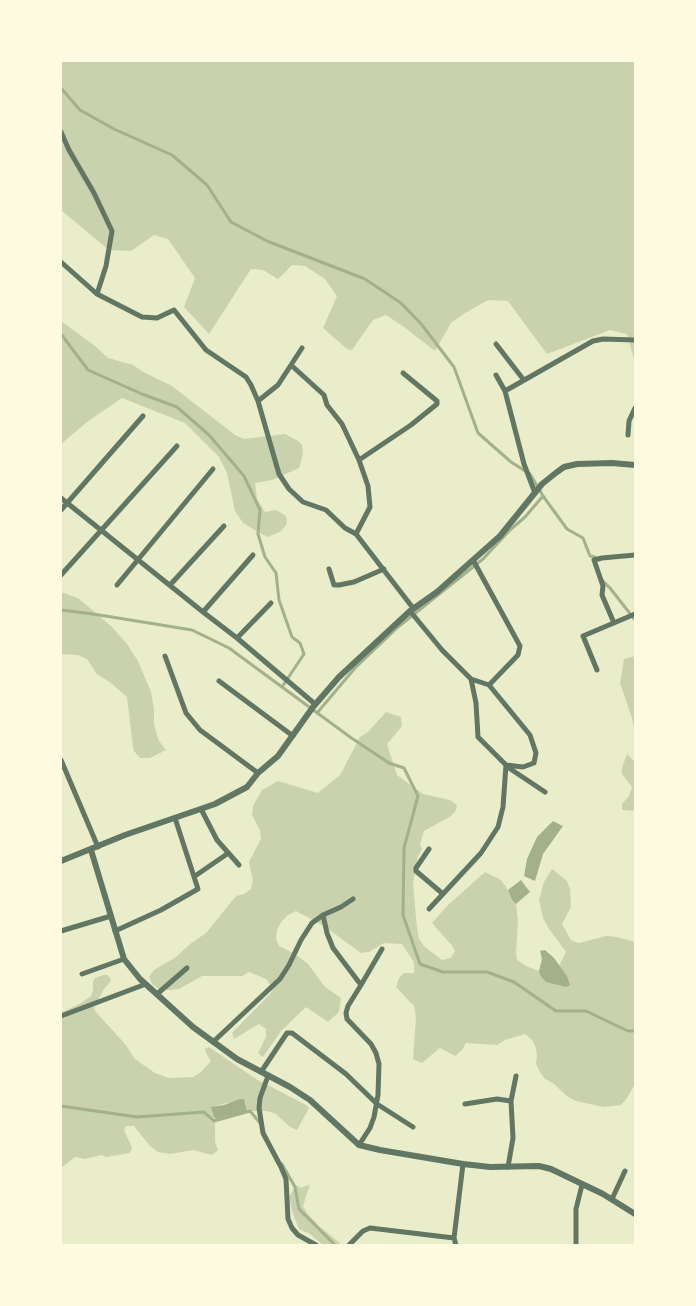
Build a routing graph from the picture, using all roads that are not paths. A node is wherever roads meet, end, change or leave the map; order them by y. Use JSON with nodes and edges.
{"nodes":[{"id":1,"x":61,"y":132,"type":"edge"},
{"id":2,"x":61,"y":262,"type":"edge"},
{"id":3,"x":97,"y":294,"type":"junction"},
{"id":4,"x":635,"y":340,"type":"edge"},
{"id":5,"x":496,"y":344,"type":"dead end"},
{"id":6,"x":302,"y":348,"type":"dead end"},
{"id":7,"x":291,"y":365,"type":"junction"},
{"id":8,"x":403,"y":373,"type":"dead end"},
{"id":9,"x":496,"y":375,"type":"dead end"},
{"id":10,"x":523,"y":379,"type":"junction"},
{"id":11,"x":504,"y":390,"type":"junction"},
{"id":12,"x":258,"y":402,"type":"junction"},
{"id":13,"x":635,"y":408,"type":"edge"},
{"id":14,"x":143,"y":416,"type":"dead end"},
{"id":15,"x":628,"y":435,"type":"dead end"},
{"id":16,"x":177,"y":446,"type":"dead end"},
{"id":17,"x":359,"y":460,"type":"junction"},
{"id":18,"x":635,"y":465,"type":"edge"},
{"id":19,"x":214,"y":469,"type":"dead end"},
{"id":20,"x":536,"y":492,"type":"junction"},
{"id":21,"x":61,"y":498,"type":"edge"},
{"id":22,"x":68,"y":503,"type":"junction"},
{"id":23,"x":61,"y":510,"type":"edge"},
{"id":24,"x":224,"y":526,"type":"dead end"},
{"id":25,"x":101,"y":530,"type":"junction"},
{"id":26,"x":356,"y":534,"type":"junction"},
{"id":27,"x":253,"y":554,"type":"dead end"},
{"id":28,"x":635,"y":555,"type":"edge"},
{"id":29,"x":139,"y":560,"type":"junction"},
{"id":30,"x":474,"y":561,"type":"junction"},
{"id":31,"x":328,"y":569,"type":"dead end"},
{"id":32,"x":384,"y":569,"type":"junction"},
{"id":33,"x":61,"y":576,"type":"edge"},
{"id":34,"x":117,"y":585,"type":"dead end"},
{"id":35,"x":170,"y":585,"type":"junction"},
{"id":36,"x":271,"y":603,"type":"dead end"},
{"id":37,"x":202,"y":612,"type":"junction"},
{"id":38,"x":412,"y":612,"type":"junction"},
{"id":39,"x":635,"y":614,"type":"edge"},
{"id":40,"x":614,"y":623,"type":"junction"},
{"id":41,"x":237,"y":638,"type":"junction"},
{"id":42,"x":166,"y":656,"type":"dead end"},
{"id":43,"x":597,"y":670,"type":"dead end"},
{"id":44,"x":471,"y":679,"type":"junction"},
{"id":45,"x":219,"y":682,"type":"dead end"},
{"id":46,"x":489,"y":685,"type":"junction"},
{"id":47,"x":313,"y":708,"type":"junction"},
{"id":48,"x":293,"y":736,"type":"junction"},
{"id":49,"x":61,"y":760,"type":"edge"},
{"id":50,"x":506,"y":765,"type":"junction"},
{"id":51,"x":258,"y":773,"type":"junction"},
{"id":52,"x":545,"y":792,"type":"dead end"},
{"id":53,"x":201,"y":809,"type":"junction"},
{"id":54,"x":175,"y":818,"type":"junction"},
{"id":55,"x":94,"y":848,"type":"junction"},
{"id":56,"x":429,"y":849,"type":"dead end"},
{"id":57,"x":227,"y":854,"type":"junction"},
{"id":58,"x":61,"y":861,"type":"edge"},
{"id":59,"x":239,"y":865,"type":"dead end"},
{"id":60,"x":195,"y":876,"type":"junction"},
{"id":61,"x":443,"y":894,"type":"junction"},
{"id":62,"x":353,"y":899,"type":"dead end"},
{"id":63,"x":430,"y":909,"type":"dead end"},
{"id":64,"x":323,"y":915,"type":"junction"},
{"id":65,"x":111,"y":916,"type":"junction"},
{"id":66,"x":61,"y":931,"type":"edge"},
{"id":67,"x":114,"y":931,"type":"junction"},
{"id":68,"x":382,"y":949,"type":"dead end"},
{"id":69,"x":124,"y":959,"type":"junction"},
{"id":70,"x":187,"y":968,"type":"dead end"},
{"id":71,"x":82,"y":974,"type":"dead end"},
{"id":72,"x":146,"y":984,"type":"junction"},
{"id":73,"x":361,"y":985,"type":"junction"},
{"id":74,"x":157,"y":994,"type":"junction"},
{"id":75,"x":61,"y":1016,"type":"edge"},
{"id":76,"x":213,"y":1042,"type":"junction"},
{"id":77,"x":264,"y":1074,"type":"junction"},
{"id":78,"x":516,"y":1076,"type":"dead end"},
{"id":79,"x":511,"y":1100,"type":"junction"},
{"id":80,"x":377,"y":1104,"type":"junction"},
{"id":81,"x":465,"y":1104,"type":"dead end"},
{"id":82,"x":413,"y":1127,"type":"dead end"},
{"id":83,"x":359,"y":1145,"type":"junction"},
{"id":84,"x":463,"y":1164,"type":"junction"},
{"id":85,"x":508,"y":1166,"type":"junction"},
{"id":86,"x":625,"y":1172,"type":"dead end"},
{"id":87,"x":582,"y":1185,"type":"junction"},
{"id":88,"x":612,"y":1198,"type":"junction"},
{"id":89,"x":635,"y":1214,"type":"edge"},
{"id":90,"x":454,"y":1238,"type":"junction"},
{"id":91,"x":316,"y":1245,"type":"edge"},
{"id":92,"x":349,"y":1245,"type":"edge"},
{"id":93,"x":456,"y":1245,"type":"edge"},
{"id":94,"x":576,"y":1245,"type":"edge"}],
"edges":[{"from":1,"to":3,"type":"street"},
{"from":2,"to":3,"type":"street"},
{"from":3,"to":12,"type":"street"},
{"from":4,"to":10,"type":"street"},
{"from":5,"to":10,"type":"street"},
{"from":6,"to":7,"type":"street"},
{"from":7,"to":12,"type":"street"},
{"from":7,"to":17,"type":"street"},
{"from":8,"to":17,"type":"street"},
{"from":9,"to":11,"type":"street"},
{"from":10,"to":11,"type":"street"},
{"from":11,"to":20,"type":"street"},
{"from":12,"to":26,"type":"street"},
{"from":13,"to":15,"type":"street"},
{"from":14,"to":22,"type":"street"},
{"from":16,"to":25,"type":"street"},
{"from":17,"to":26,"type":"street"},
{"from":18,"to":20,"type":"street"},
{"from":19,"to":29,"type":"street"},
{"from":20,"to":30,"type":"street"},
{"from":21,"to":22,"type":"street"},
{"from":22,"to":23,"type":"street"},
{"from":22,"to":25,"type":"street"},
{"from":24,"to":35,"type":"street"},
{"from":25,"to":29,"type":"street"},
{"from":25,"to":33,"type":"street"},
{"from":26,"to":32,"type":"street"},
{"from":27,"to":37,"type":"street"},
{"from":28,"to":40,"type":"street"},
{"from":29,"to":34,"type":"street"},
{"from":29,"to":35,"type":"street"},
{"from":30,"to":38,"type":"street"},
{"from":30,"to":46,"type":"street"},
{"from":31,"to":32,"type":"street"},
{"from":32,"to":38,"type":"street"},
{"from":35,"to":37,"type":"street"},
{"from":36,"to":41,"type":"street"},
{"from":37,"to":41,"type":"street"},
{"from":38,"to":44,"type":"street"},
{"from":38,"to":47,"type":"street"},
{"from":39,"to":40,"type":"street"},
{"from":40,"to":43,"type":"street"},
{"from":41,"to":47,"type":"street"},
{"from":42,"to":51,"type":"street"},
{"from":44,"to":46,"type":"street"},
{"from":44,"to":50,"type":"street"},
{"from":45,"to":48,"type":"street"},
{"from":46,"to":50,"type":"street"},
{"from":47,"to":48,"type":"street"},
{"from":48,"to":51,"type":"street"},
{"from":49,"to":55,"type":"street"},
{"from":50,"to":52,"type":"street"},
{"from":50,"to":61,"type":"street"},
{"from":51,"to":53,"type":"street"},
{"from":53,"to":54,"type":"street"},
{"from":53,"to":57,"type":"street"},
{"from":54,"to":55,"type":"street"},
{"from":54,"to":60,"type":"street"},
{"from":55,"to":58,"type":"street"},
{"from":55,"to":65,"type":"street"},
{"from":56,"to":61,"type":"street"},
{"from":57,"to":59,"type":"street"},
{"from":57,"to":60,"type":"street"},
{"from":60,"to":67,"type":"street"},
{"from":61,"to":63,"type":"street"},
{"from":62,"to":64,"type":"street"},
{"from":64,"to":73,"type":"street"},
{"from":64,"to":76,"type":"street"},
{"from":65,"to":66,"type":"street"},
{"from":65,"to":67,"type":"street"},
{"from":67,"to":69,"type":"street"},
{"from":68,"to":73,"type":"street"},
{"from":69,"to":71,"type":"street"},
{"from":69,"to":72,"type":"street"},
{"from":70,"to":74,"type":"street"},
{"from":72,"to":74,"type":"street"},
{"from":72,"to":75,"type":"street"},
{"from":73,"to":80,"type":"street"},
{"from":74,"to":76,"type":"street"},
{"from":76,"to":77,"type":"street"},
{"from":77,"to":80,"type":"street"},
{"from":77,"to":83,"type":"street"},
{"from":77,"to":91,"type":"street"},
{"from":78,"to":79,"type":"street"},
{"from":79,"to":81,"type":"street"},
{"from":79,"to":85,"type":"street"},
{"from":80,"to":82,"type":"street"},
{"from":80,"to":83,"type":"street"},
{"from":83,"to":84,"type":"street"},
{"from":84,"to":85,"type":"street"},
{"from":84,"to":90,"type":"street"},
{"from":85,"to":87,"type":"street"},
{"from":86,"to":88,"type":"street"},
{"from":87,"to":88,"type":"street"},
{"from":87,"to":94,"type":"street"},
{"from":88,"to":89,"type":"street"},
{"from":90,"to":92,"type":"street"},
{"from":90,"to":93,"type":"street"}]}
